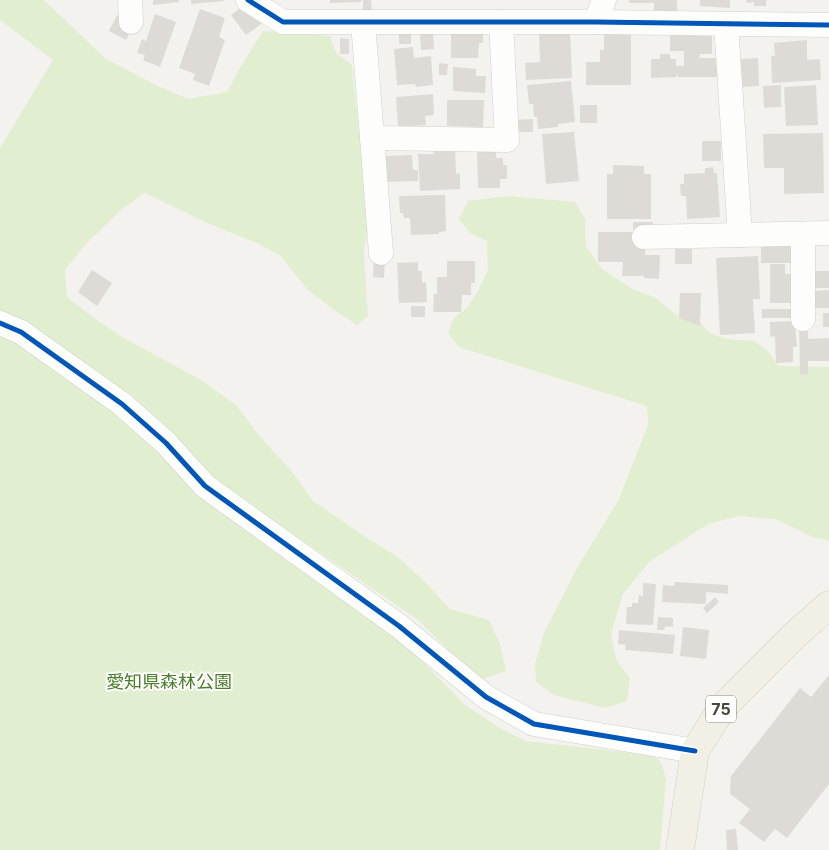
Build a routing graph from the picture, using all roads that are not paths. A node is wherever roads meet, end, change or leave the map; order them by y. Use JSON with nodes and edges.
{"nodes":[{"id":1,"x":248,"y":0,"type":"edge"},
{"id":2,"x":600,"y":11,"type":"edge"},
{"id":3,"x":363,"y":22,"type":"junction"},
{"id":4,"x":501,"y":22,"type":"junction"},
{"id":5,"x":726,"y":24,"type":"junction"},
{"id":6,"x":829,"y":26,"type":"edge"},
{"id":7,"x":372,"y":138,"type":"junction"},
{"id":8,"x":829,"y":233,"type":"edge"},
{"id":9,"x":802,"y":234,"type":"junction"},
{"id":10,"x":740,"y":235,"type":"junction"},
{"id":11,"x":644,"y":237,"type":"dead end"},
{"id":12,"x":381,"y":253,"type":"dead end"},
{"id":13,"x":804,"y":319,"type":"dead end"},
{"id":14,"x":0,"y":323,"type":"edge"},
{"id":15,"x":829,"y":606,"type":"edge"},
{"id":16,"x":694,"y":751,"type":"junction"},
{"id":17,"x":680,"y":850,"type":"edge"}],
"edges":[{"from":1,"to":3,"type":"street"},
{"from":2,"to":4,"type":"street"},
{"from":2,"to":5,"type":"street"},
{"from":3,"to":4,"type":"street"},
{"from":3,"to":7,"type":"street"},
{"from":4,"to":7,"type":"street"},
{"from":5,"to":6,"type":"street"},
{"from":5,"to":10,"type":"street"},
{"from":7,"to":12,"type":"street"},
{"from":8,"to":9,"type":"street"},
{"from":9,"to":10,"type":"street"},
{"from":9,"to":13,"type":"street"},
{"from":10,"to":11,"type":"street"},
{"from":14,"to":16,"type":"street"},
{"from":15,"to":16,"type":"main road","number":"75"},
{"from":16,"to":17,"type":"main road","number":"75"}]}
